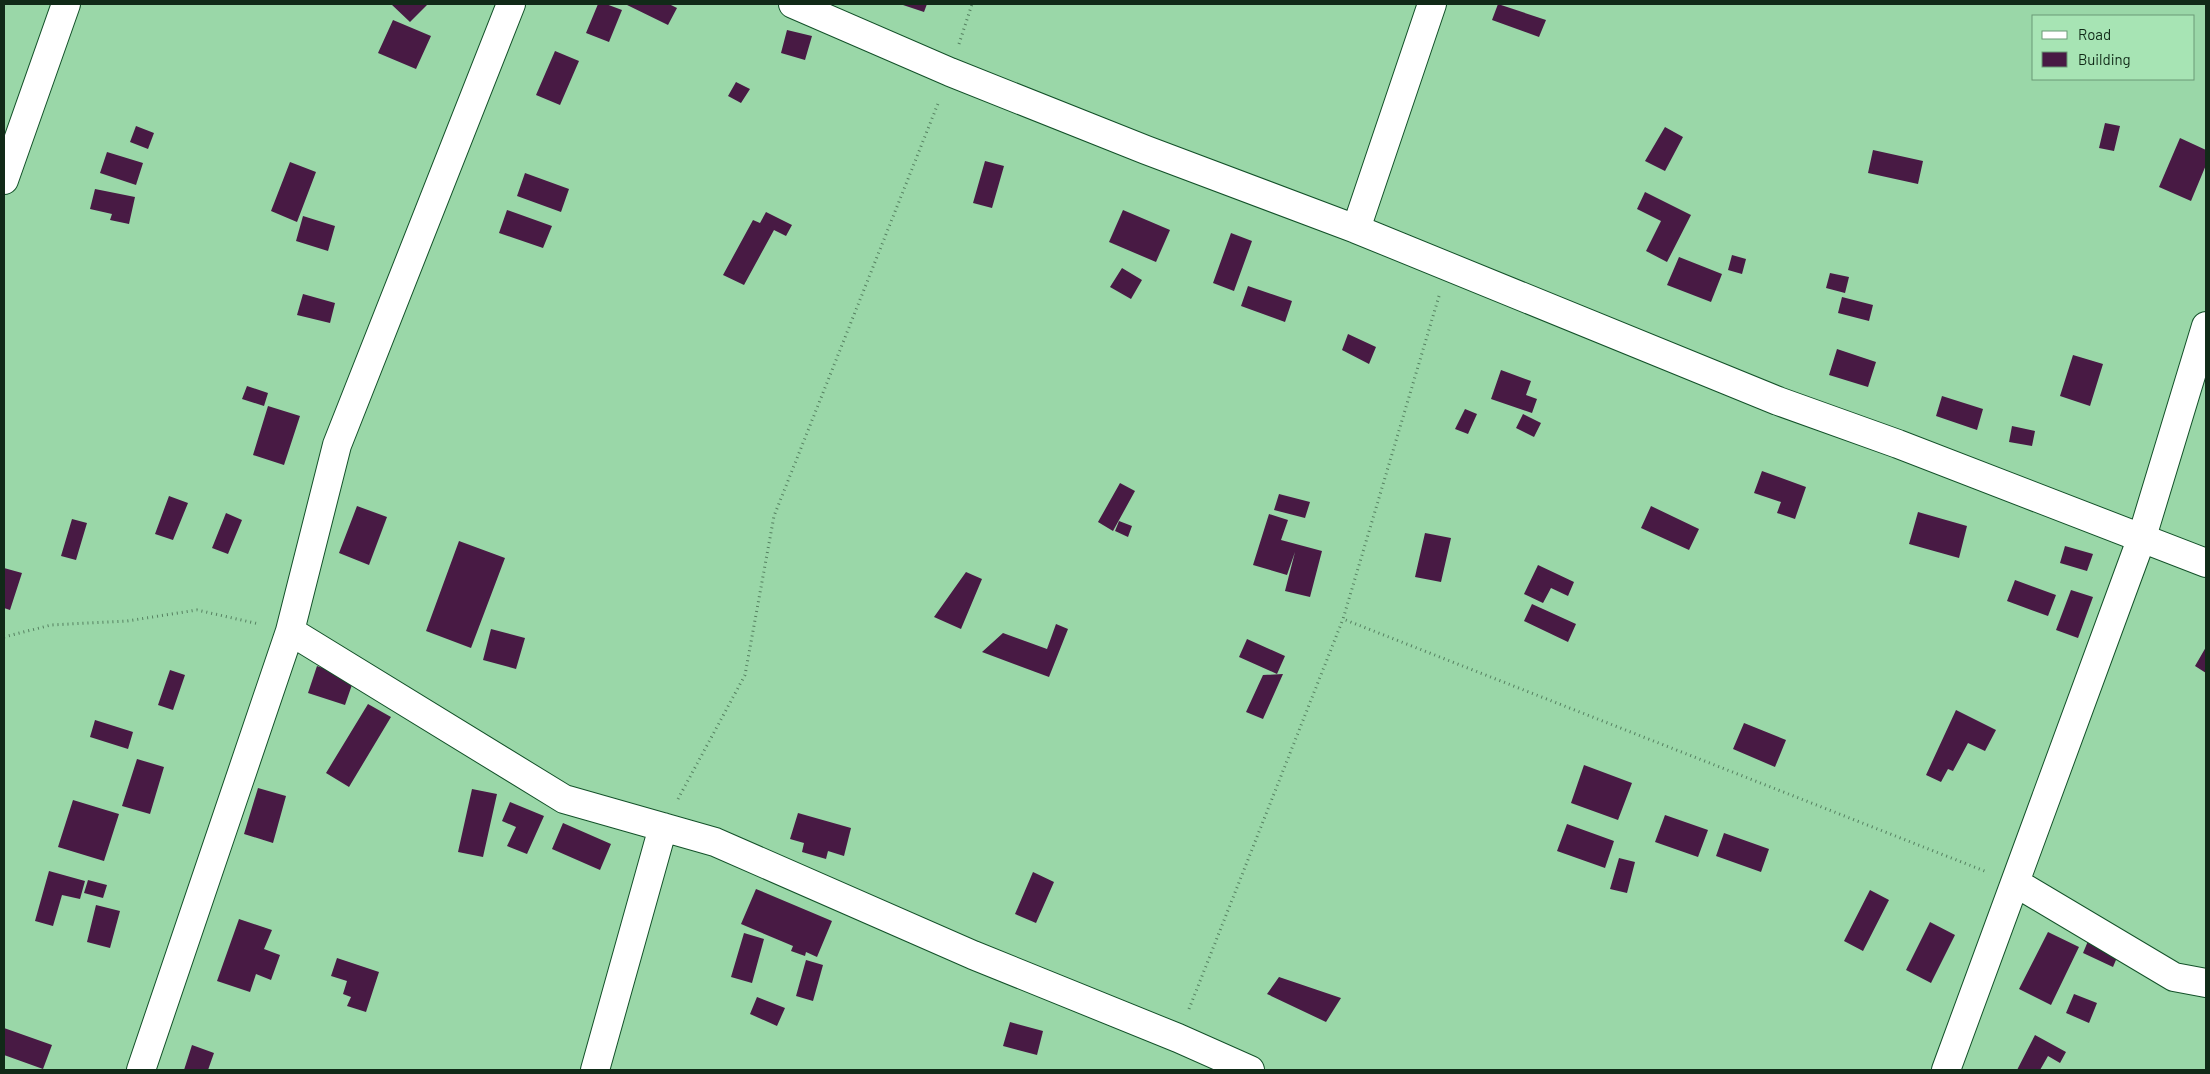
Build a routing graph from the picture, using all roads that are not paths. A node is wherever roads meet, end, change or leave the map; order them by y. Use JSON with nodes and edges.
{"nodes":[{"id":1,"x":66,"y":4,"type":"edge"},
{"id":2,"x":511,"y":4,"type":"edge"},
{"id":3,"x":793,"y":4,"type":"edge"},
{"id":4,"x":1432,"y":4,"type":"edge"},
{"id":5,"x":4,"y":180,"type":"edge"},
{"id":6,"x":1356,"y":229,"type":"junction"},
{"id":7,"x":2206,"y":326,"type":"edge"},
{"id":8,"x":2142,"y":537,"type":"junction"},
{"id":9,"x":2206,"y":563,"type":"edge"},
{"id":10,"x":290,"y":631,"type":"junction"},
{"id":11,"x":663,"y":827,"type":"junction"},
{"id":12,"x":2016,"y":883,"type":"junction"},
{"id":13,"x":2206,"y":983,"type":"edge"},
{"id":14,"x":141,"y":1070,"type":"edge"},
{"id":15,"x":595,"y":1070,"type":"edge"},
{"id":16,"x":1250,"y":1070,"type":"edge"},
{"id":17,"x":1946,"y":1070,"type":"edge"}],
"edges":[{"from":1,"to":5,"type":"street"},
{"from":2,"to":10,"type":"street"},
{"from":3,"to":6,"type":"street"},
{"from":4,"to":6,"type":"street"},
{"from":6,"to":8,"type":"street"},
{"from":7,"to":8,"type":"street"},
{"from":8,"to":9,"type":"street"},
{"from":8,"to":12,"type":"street"},
{"from":10,"to":11,"type":"street"},
{"from":10,"to":14,"type":"street"},
{"from":11,"to":15,"type":"street"},
{"from":11,"to":16,"type":"street"},
{"from":12,"to":13,"type":"street"},
{"from":12,"to":17,"type":"street"}]}
